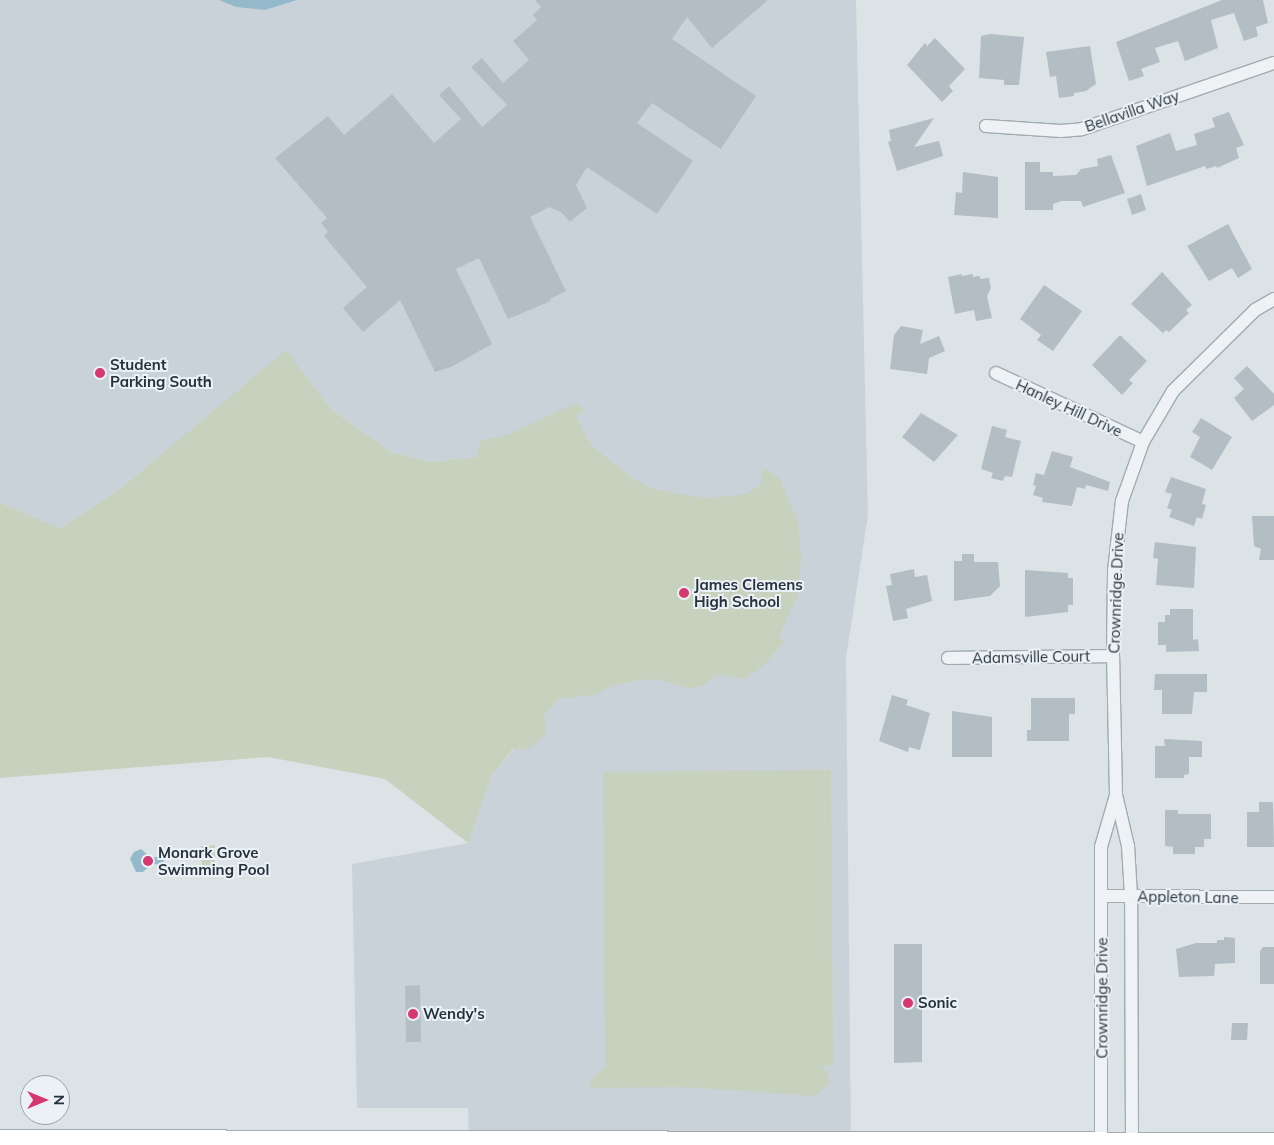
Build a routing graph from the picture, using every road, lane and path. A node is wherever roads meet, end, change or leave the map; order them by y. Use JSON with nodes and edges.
{"nodes":[{"id":1,"x":1274,"y":63,"type":"edge"},
{"id":2,"x":986,"y":126,"type":"dead end"},
{"id":3,"x":1274,"y":299,"type":"edge"},
{"id":4,"x":996,"y":374,"type":"dead end"},
{"id":5,"x":1143,"y":442,"type":"junction"},
{"id":6,"x":1113,"y":656,"type":"junction"},
{"id":7,"x":948,"y":658,"type":"dead end"},
{"id":8,"x":1116,"y":795,"type":"junction"},
{"id":9,"x":1101,"y":896,"type":"junction"},
{"id":10,"x":1131,"y":896,"type":"junction"},
{"id":11,"x":1274,"y":897,"type":"edge"},
{"id":12,"x":0,"y":1139,"type":"edge"},
{"id":13,"x":1274,"y":1142,"type":"edge"},
{"id":14,"x":1102,"y":1144,"type":"edge"},
{"id":15,"x":1132,"y":1144,"type":"edge"}],
"edges":[{"from":1,"to":2,"type":"street","name":"Bellavilla Way"},
{"from":3,"to":5,"type":"street","name":"Crownridge Drive"},
{"from":4,"to":5,"type":"street","name":"Hanley Hill Drive"},
{"from":5,"to":6,"type":"street","name":"Crownridge Drive"},
{"from":6,"to":7,"type":"street","name":"Adamsville Court"},
{"from":6,"to":8,"type":"street","name":"Crownridge Drive"},
{"from":8,"to":9,"type":"street","name":"Crownridge Drive"},
{"from":8,"to":10,"type":"street","name":"Crownridge Drive"},
{"from":9,"to":10,"type":"street","name":"Appleton Lane"},
{"from":9,"to":14,"type":"street","name":"Crownridge Drive"},
{"from":10,"to":11,"type":"street","name":"Appleton Lane"},
{"from":10,"to":15,"type":"street","name":"Crownridge Drive"},
{"from":12,"to":14,"type":"main road"},
{"from":13,"to":15,"type":"main road"},
{"from":14,"to":15,"type":"main road"}]}
